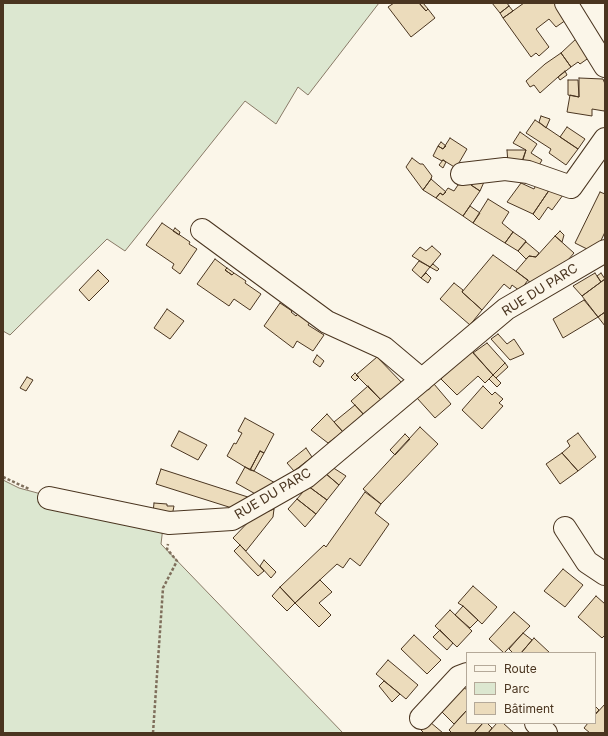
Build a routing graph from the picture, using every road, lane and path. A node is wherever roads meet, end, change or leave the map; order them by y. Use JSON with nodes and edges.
{"nodes":[{"id":1,"x":566,"y":3,"type":"edge"},
{"id":2,"x":605,"y":66,"type":"edge"},
{"id":3,"x":605,"y":139,"type":"edge"},
{"id":4,"x":462,"y":174,"type":"dead end"},
{"id":5,"x":202,"y":230,"type":"dead end"},
{"id":6,"x":605,"y":251,"type":"edge"},
{"id":7,"x":422,"y":380,"type":"junction"},
{"id":8,"x":3,"y":477,"type":"edge"},
{"id":9,"x":49,"y":498,"type":"joint"},
{"id":10,"x":169,"y":524,"type":"junction"},
{"id":11,"x":565,"y":528,"type":"dead end"},
{"id":12,"x":605,"y":574,"type":"edge"},
{"id":13,"x":466,"y":674,"type":"edge"},
{"id":14,"x":421,"y":718,"type":"dead end"},
{"id":15,"x":537,"y":724,"type":"edge"},
{"id":16,"x":153,"y":733,"type":"edge"},
{"id":17,"x":546,"y":733,"type":"edge"}],
"edges":[{"from":1,"to":2,"type":"street"},
{"from":3,"to":4,"type":"street"},
{"from":5,"to":7,"type":"street"},
{"from":6,"to":7,"type":"street","name":"RUE DU PARC"},
{"from":7,"to":10,"type":"street","name":"RUE DU PARC"},
{"from":8,"to":9,"type":"path"},
{"from":9,"to":10,"type":"street","name":"RUE DU PARC"},
{"from":10,"to":16,"type":"path"},
{"from":11,"to":12,"type":"street"},
{"from":13,"to":14,"type":"street"},
{"from":15,"to":17,"type":"street"}]}
